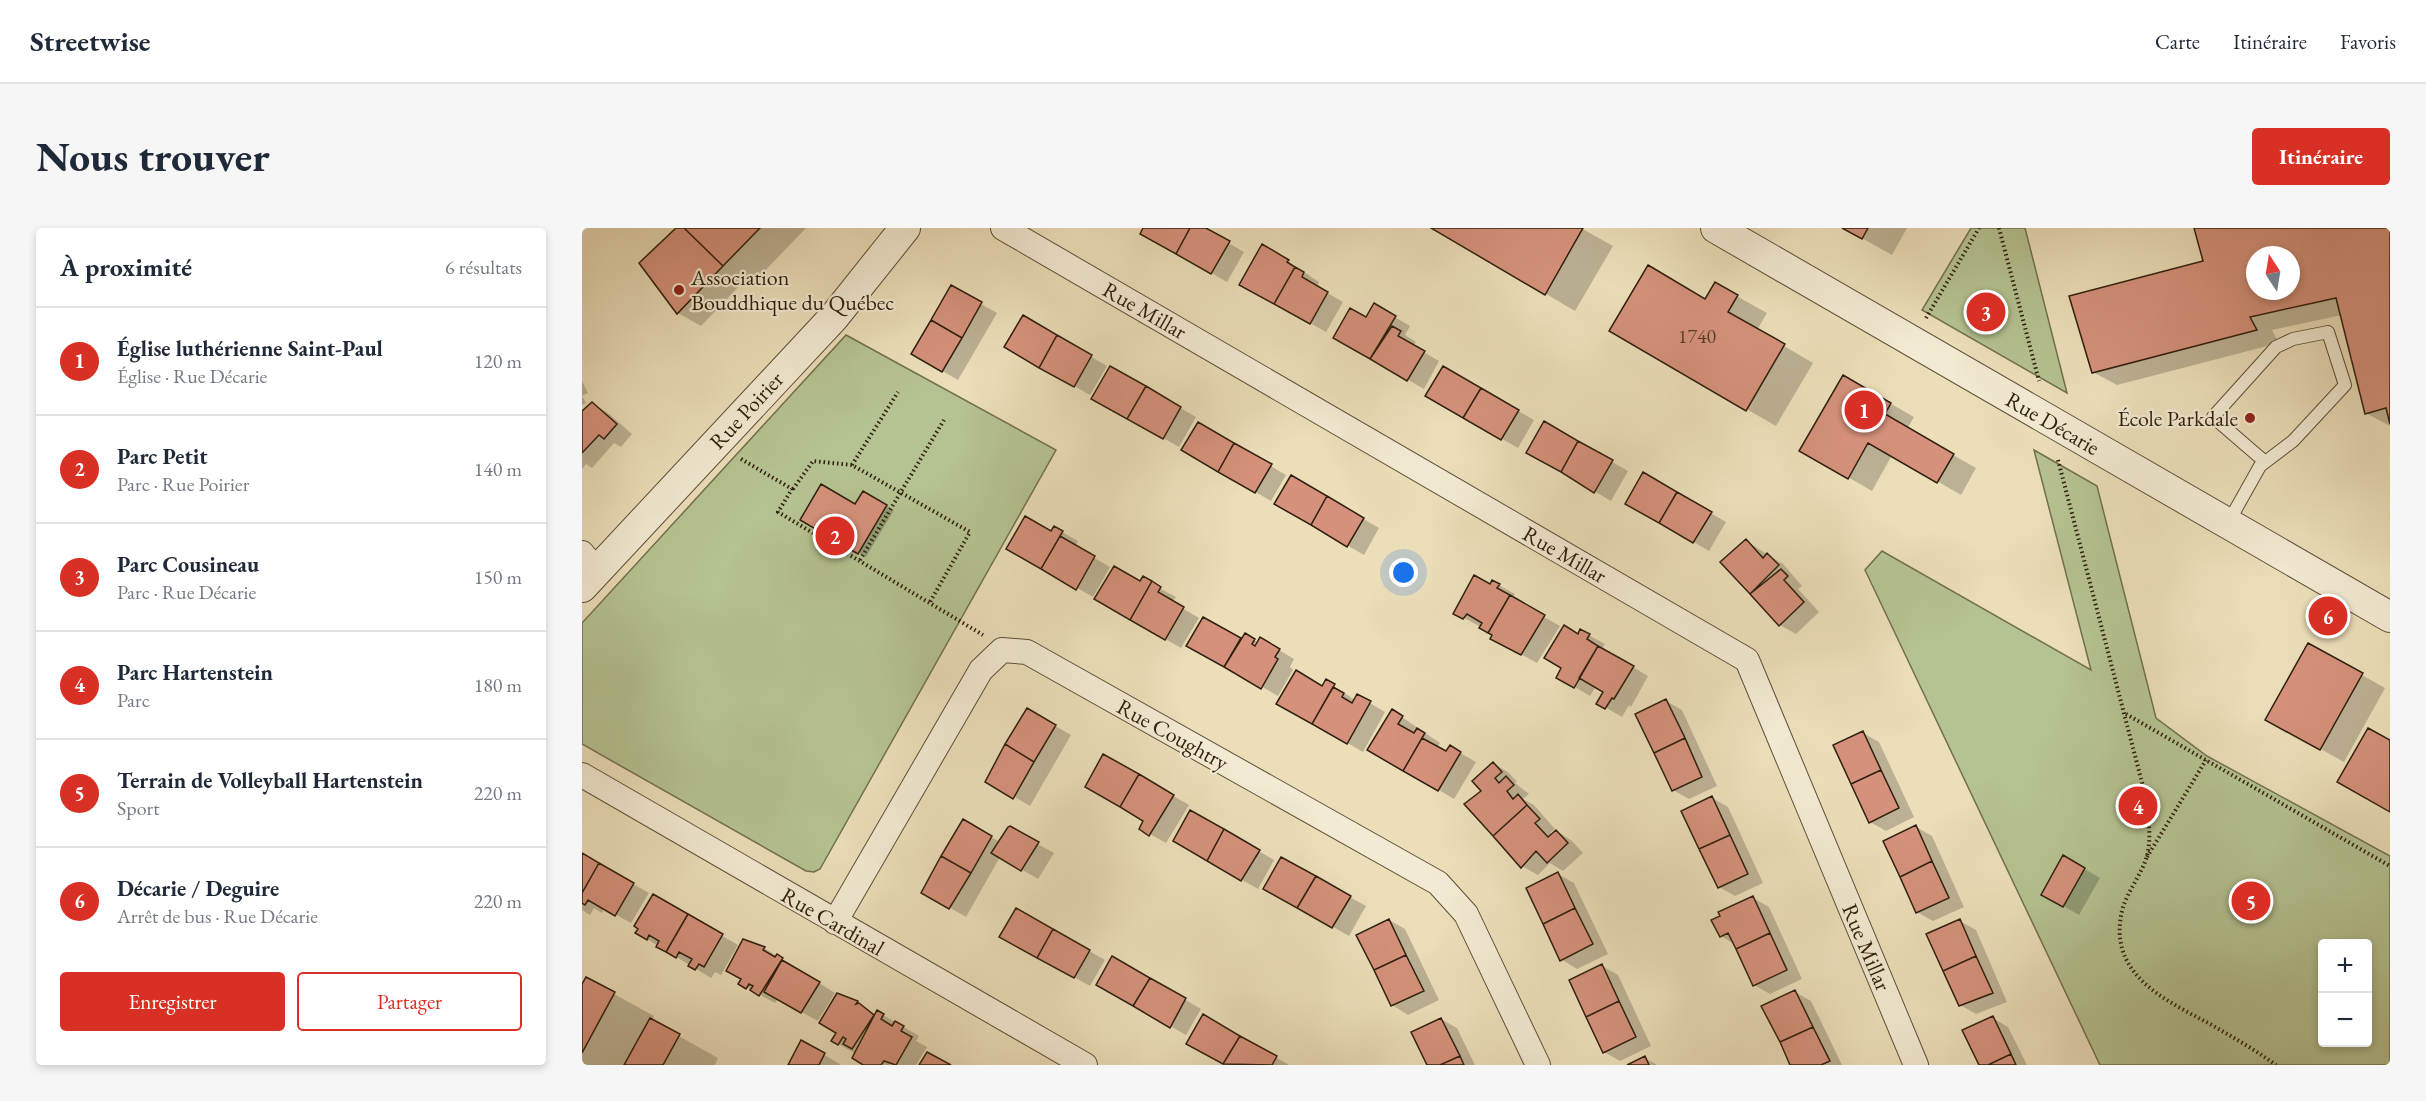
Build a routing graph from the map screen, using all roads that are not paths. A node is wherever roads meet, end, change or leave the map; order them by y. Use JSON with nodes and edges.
{"nodes":[{"id":1,"x":905,"y":228,"type":"edge"},
{"id":2,"x":1003,"y":228,"type":"edge"},
{"id":3,"x":1716,"y":228,"type":"edge"},
{"id":4,"x":2264,"y":461,"type":"junction"},
{"id":5,"x":2227,"y":524,"type":"junction"},
{"id":6,"x":587,"y":570,"type":"edge"},
{"id":7,"x":2390,"y":617,"type":"edge"},
{"id":8,"x":582,"y":775,"type":"edge"},
{"id":9,"x":835,"y":922,"type":"junction"},
{"id":10,"x":1085,"y":1065,"type":"edge"},
{"id":11,"x":1538,"y":1065,"type":"edge"},
{"id":12,"x":1916,"y":1065,"type":"edge"}],
"edges":[{"from":1,"to":6,"type":"street","name":"Rue Poirier"},
{"from":2,"to":12,"type":"street","name":"Rue Millar"},
{"from":3,"to":5,"type":"street","name":"Rue Décarie"},
{"from":4,"to":4,"type":"lane"},
{"from":4,"to":5,"type":"lane"},
{"from":5,"to":7,"type":"street","name":"Rue Décarie"},
{"from":8,"to":9,"type":"street","name":"Rue Cardinal"},
{"from":9,"to":10,"type":"street","name":"Rue Cardinal"},
{"from":9,"to":11,"type":"street","name":"Rue Coughtry"}]}
